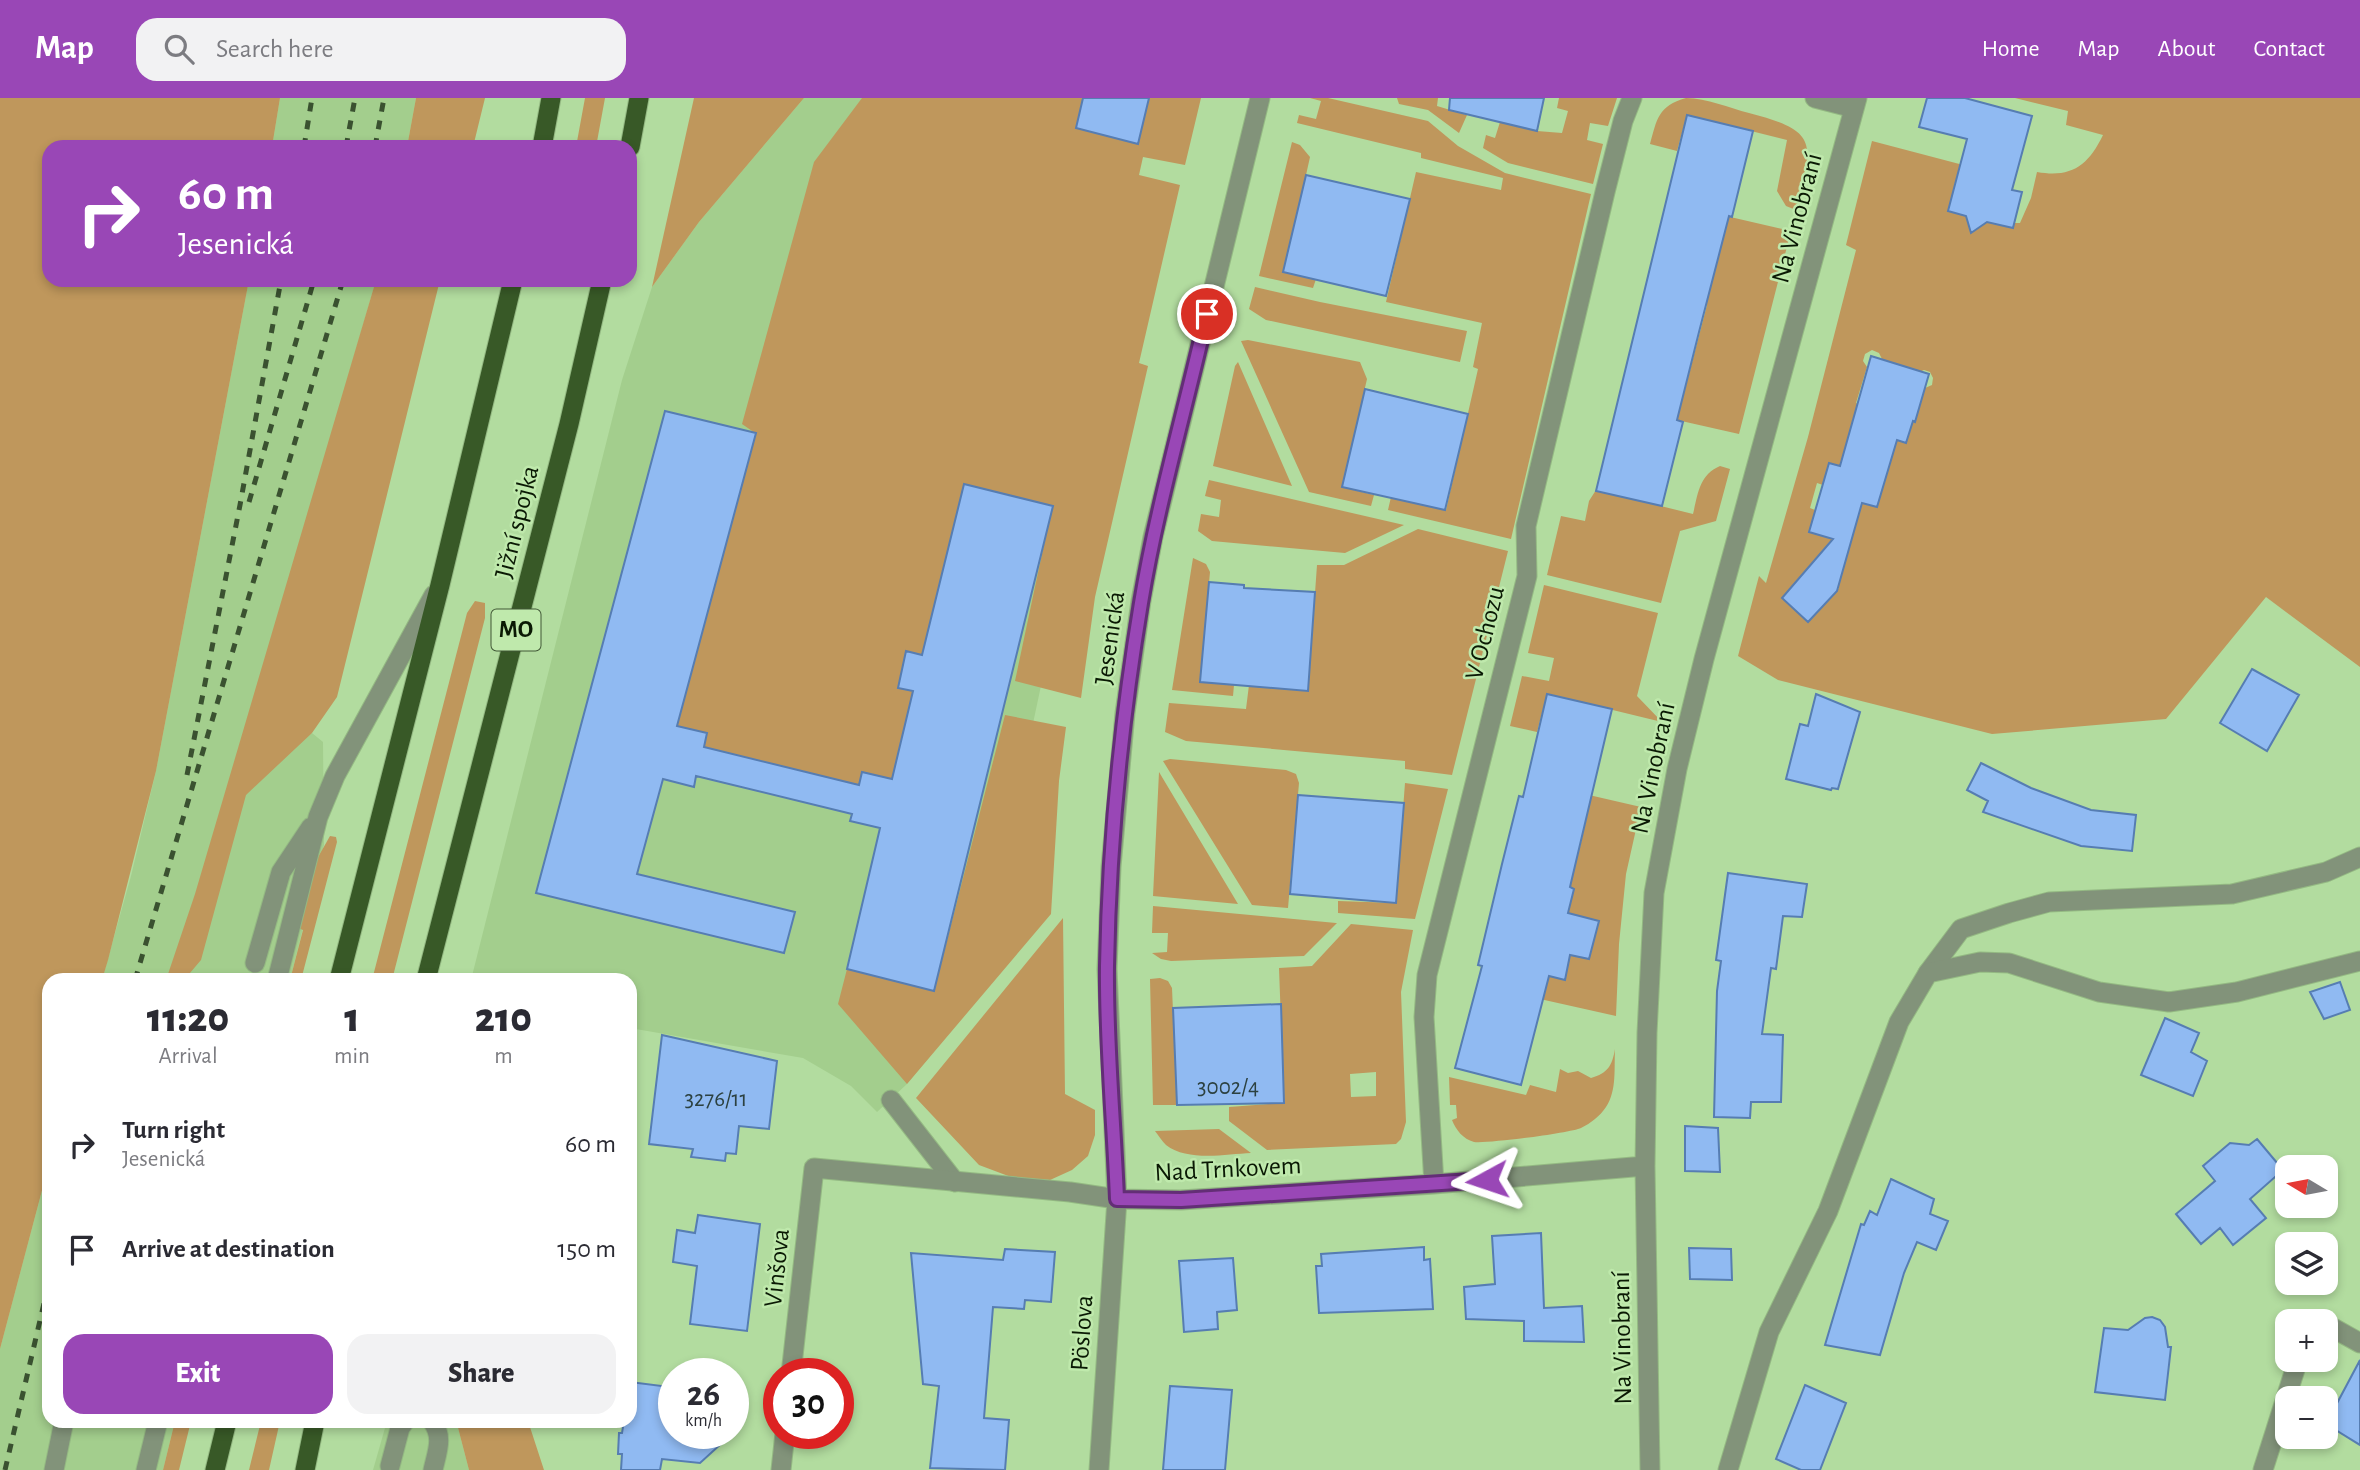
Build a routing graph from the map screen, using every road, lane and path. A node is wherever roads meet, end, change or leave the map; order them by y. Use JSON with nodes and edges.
{"nodes":[{"id":1,"x":551,"y":98,"type":"edge"},
{"id":2,"x":639,"y":98,"type":"edge"},
{"id":3,"x":1260,"y":98,"type":"edge"},
{"id":4,"x":1632,"y":98,"type":"edge"},
{"id":5,"x":1815,"y":98,"type":"edge"},
{"id":6,"x":1855,"y":103,"type":"edge"},
{"id":7,"x":543,"y":140,"type":"edge"},
{"id":8,"x":631,"y":140,"type":"edge"},
{"id":9,"x":511,"y":287,"type":"edge"},
{"id":10,"x":600,"y":287,"type":"edge"},
{"id":11,"x":440,"y":585,"type":"junction"},
{"id":12,"x":318,"y":817,"type":"junction"},
{"id":13,"x":2360,"y":857,"type":"edge"},
{"id":14,"x":2360,"y":961,"type":"edge"},
{"id":15,"x":256,"y":963,"type":"dead end"},
{"id":16,"x":279,"y":973,"type":"edge"},
{"id":17,"x":341,"y":973,"type":"edge"},
{"id":18,"x":428,"y":973,"type":"edge"},
{"id":19,"x":1928,"y":973,"type":"junction"},
{"id":20,"x":891,"y":1100,"type":"dead end"},
{"id":21,"x":1645,"y":1166,"type":"junction"},
{"id":22,"x":814,"y":1168,"type":"joint"},
{"id":23,"x":955,"y":1182,"type":"junction"},
{"id":24,"x":1434,"y":1184,"type":"junction"},
{"id":25,"x":1117,"y":1199,"type":"junction"},
{"id":26,"x":2338,"y":1332,"type":"edge"},
{"id":27,"x":2360,"y":1343,"type":"edge"},
{"id":28,"x":793,"y":1358,"type":"edge"},
{"id":29,"x":2294,"y":1372,"type":"edge"},
{"id":30,"x":63,"y":1428,"type":"edge"},
{"id":31,"x":156,"y":1428,"type":"edge"},
{"id":32,"x":225,"y":1428,"type":"edge"},
{"id":33,"x":313,"y":1428,"type":"edge"},
{"id":34,"x":314,"y":1428,"type":"edge"},
{"id":35,"x":400,"y":1428,"type":"edge"},
{"id":36,"x":437,"y":1428,"type":"edge"},
{"id":37,"x":783,"y":1449,"type":"edge"},
{"id":38,"x":390,"y":1466,"type":"dead end"},
{"id":39,"x":54,"y":1470,"type":"edge"},
{"id":40,"x":146,"y":1470,"type":"edge"},
{"id":41,"x":215,"y":1470,"type":"edge"},
{"id":42,"x":304,"y":1470,"type":"edge"},
{"id":43,"x":315,"y":1470,"type":"edge"},
{"id":44,"x":433,"y":1470,"type":"edge"},
{"id":45,"x":780,"y":1470,"type":"edge"},
{"id":46,"x":1099,"y":1470,"type":"edge"},
{"id":47,"x":1650,"y":1470,"type":"edge"},
{"id":48,"x":1728,"y":1470,"type":"edge"},
{"id":49,"x":2263,"y":1470,"type":"edge"}],
"edges":[{"from":1,"to":7,"type":"highway"},
{"from":2,"to":8,"type":"highway"},
{"from":3,"to":25,"type":"street","name":"Jesenická"},
{"from":4,"to":24,"type":"street","name":"V Ochozu"},
{"from":5,"to":6,"type":"street"},
{"from":6,"to":21,"type":"street","name":"Na Vinobraní"},
{"from":9,"to":11,"type":"highway"},
{"from":10,"to":18,"type":"highway","name":"Jižní spojka","number":"MO"},
{"from":11,"to":12,"type":"street"},
{"from":11,"to":17,"type":"highway"},
{"from":12,"to":15,"type":"street"},
{"from":12,"to":16,"type":"street"},
{"from":13,"to":19,"type":"street"},
{"from":14,"to":19,"type":"street"},
{"from":19,"to":48,"type":"street"},
{"from":20,"to":23,"type":"street"},
{"from":21,"to":24,"type":"street","name":"Nad Trnkovem"},
{"from":21,"to":47,"type":"street","name":"Na Vinobraní"},
{"from":22,"to":23,"type":"street","name":"Nad Trnkovem"},
{"from":22,"to":28,"type":"street","name":"Vinšova"},
{"from":23,"to":25,"type":"street","name":"Nad Trnkovem"},
{"from":24,"to":25,"type":"street","name":"Nad Trnkovem"},
{"from":25,"to":46,"type":"street","name":"Pöslova"},
{"from":26,"to":27,"type":"street"},
{"from":29,"to":49,"type":"street"},
{"from":30,"to":39,"type":"street"},
{"from":31,"to":40,"type":"street"},
{"from":32,"to":41,"type":"highway"},
{"from":33,"to":42,"type":"highway"},
{"from":34,"to":43,"type":"street"},
{"from":35,"to":38,"type":"street"},
{"from":36,"to":44,"type":"street"},
{"from":37,"to":45,"type":"street"}]}
